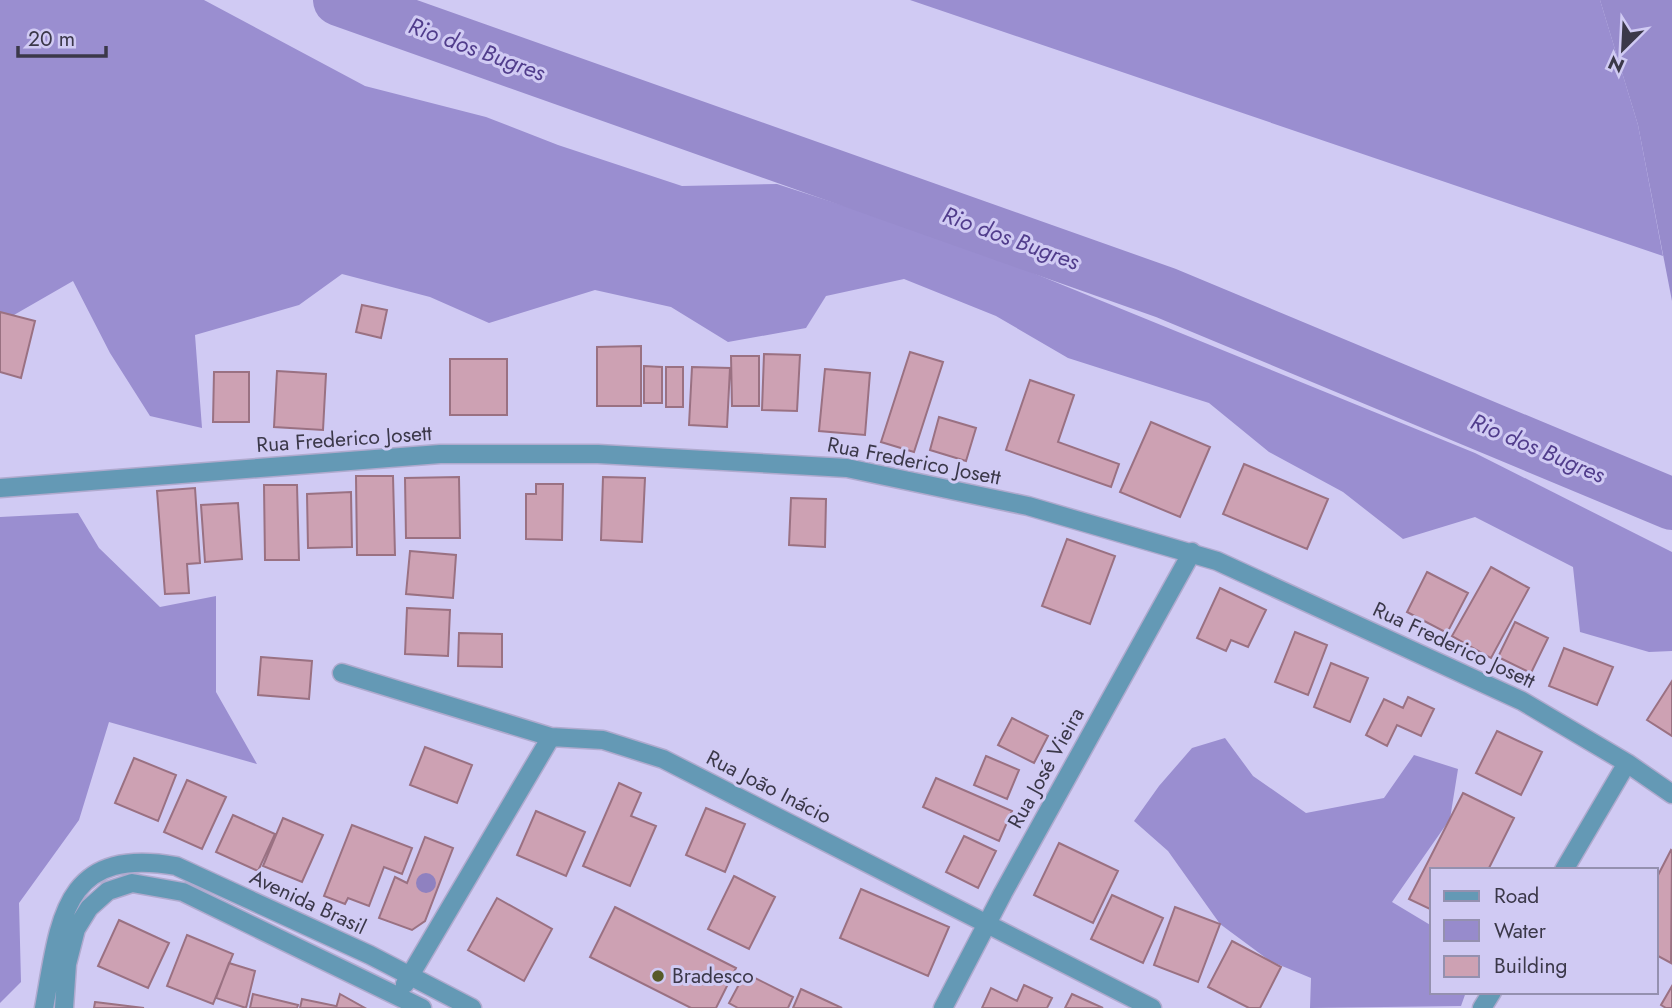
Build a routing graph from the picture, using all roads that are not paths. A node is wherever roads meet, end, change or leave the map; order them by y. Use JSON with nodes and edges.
{"nodes":[{"id":1,"x":0,"y":488,"type":"edge"},
{"id":2,"x":1192,"y":552,"type":"junction"},
{"id":3,"x":342,"y":673,"type":"dead end"},
{"id":4,"x":551,"y":737,"type":"junction"},
{"id":5,"x":1627,"y":763,"type":"junction"},
{"id":6,"x":1672,"y":794,"type":"edge"},
{"id":7,"x":1565,"y":868,"type":"edge"},
{"id":8,"x":987,"y":924,"type":"junction"},
{"id":9,"x":410,"y":975,"type":"junction"},
{"id":10,"x":399,"y":995,"type":"junction"},
{"id":11,"x":44,"y":1008,"type":"edge"},
{"id":12,"x":64,"y":1008,"type":"edge"},
{"id":13,"x":422,"y":1008,"type":"edge"},
{"id":14,"x":471,"y":1008,"type":"edge"},
{"id":15,"x":943,"y":1008,"type":"edge"},
{"id":16,"x":1152,"y":1008,"type":"edge"}],
"edges":[{"from":1,"to":2,"type":"street","name":"Rua Frederico Josett"},
{"from":2,"to":5,"type":"street","name":"Rua Frederico Josett"},
{"from":2,"to":8,"type":"street","name":"Rua José Vieira"},
{"from":3,"to":4,"type":"street","name":"Rua João Inácio"},
{"from":4,"to":8,"type":"street","name":"Rua João Inácio"},
{"from":4,"to":9,"type":"street"},
{"from":5,"to":6,"type":"street","name":"Rua Frederico Josett"},
{"from":5,"to":7,"type":"street"},
{"from":8,"to":15,"type":"street","name":"Rua José Vieira"},
{"from":8,"to":16,"type":"street","name":"Rua João Inácio"},
{"from":9,"to":10,"type":"street"},
{"from":9,"to":11,"type":"street","name":"Avenida Brasil"},
{"from":9,"to":14,"type":"street","name":"Avenida Brasil"},
{"from":10,"to":12,"type":"street","name":"Avenida Brasil"},
{"from":10,"to":13,"type":"street","name":"Avenida Brasil"}]}
